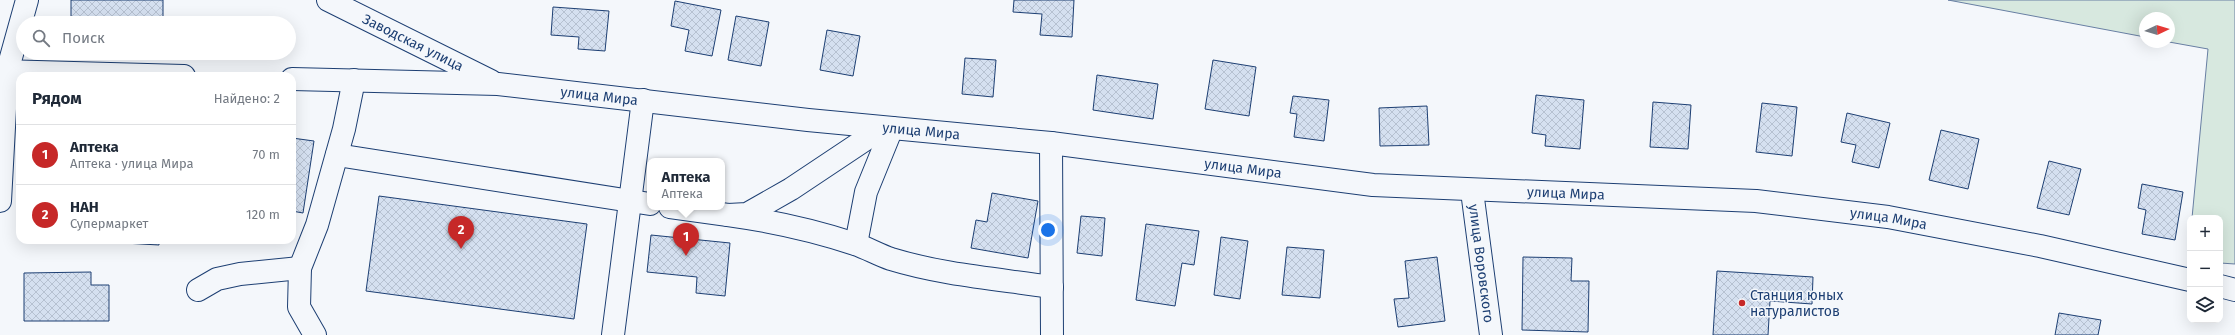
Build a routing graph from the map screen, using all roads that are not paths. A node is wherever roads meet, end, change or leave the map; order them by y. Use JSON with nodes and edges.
{"nodes":[{"id":1,"x":27,"y":0,"type":"edge"},
{"id":2,"x":328,"y":0,"type":"edge"},
{"id":3,"x":22,"y":16,"type":"edge"},
{"id":4,"x":16,"y":34,"type":"edge"},
{"id":5,"x":4,"y":72,"type":"edge"},
{"id":6,"x":16,"y":72,"type":"edge"},
{"id":7,"x":296,"y":79,"type":"edge"},
{"id":8,"x":354,"y":80,"type":"junction"},
{"id":9,"x":498,"y":84,"type":"junction"},
{"id":10,"x":643,"y":100,"type":"junction"},
{"id":11,"x":892,"y":128,"type":"junction"},
{"id":12,"x":1051,"y":143,"type":"junction"},
{"id":13,"x":337,"y":155,"type":"junction"},
{"id":14,"x":1472,"y":191,"type":"junction"},
{"id":15,"x":0,"y":201,"type":"edge"},
{"id":16,"x":629,"y":201,"type":"junction"},
{"id":17,"x":647,"y":204,"type":"edge"},
{"id":18,"x":692,"y":210,"type":"edge"},
{"id":19,"x":728,"y":215,"type":"junction"},
{"id":20,"x":856,"y":244,"type":"junction"},
{"id":21,"x":300,"y":268,"type":"junction"},
{"id":22,"x":2187,"y":279,"type":"edge"},
{"id":23,"x":2223,"y":287,"type":"edge"},
{"id":24,"x":1052,"y":288,"type":"junction"},
{"id":25,"x":198,"y":290,"type":"dead end"},
{"id":26,"x":2235,"y":290,"type":"edge"},
{"id":27,"x":315,"y":335,"type":"edge"},
{"id":28,"x":613,"y":335,"type":"edge"},
{"id":29,"x":1052,"y":335,"type":"edge"},
{"id":30,"x":1491,"y":335,"type":"edge"}],
"edges":[{"from":1,"to":3,"type":"street"},
{"from":2,"to":9,"type":"street","name":"Заводская улица"},
{"from":4,"to":5,"type":"street"},
{"from":5,"to":6,"type":"street"},
{"from":5,"to":15,"type":"street"},
{"from":7,"to":8,"type":"street","name":"улица Мира"},
{"from":8,"to":9,"type":"street","name":"улица Мира"},
{"from":8,"to":13,"type":"street"},
{"from":9,"to":10,"type":"street","name":"улица Мира"},
{"from":10,"to":11,"type":"street","name":"улица Мира"},
{"from":10,"to":16,"type":"street"},
{"from":11,"to":12,"type":"street","name":"улица Мира"},
{"from":11,"to":19,"type":"street"},
{"from":11,"to":20,"type":"street"},
{"from":12,"to":14,"type":"street","name":"улица Мира"},
{"from":12,"to":24,"type":"street"},
{"from":13,"to":16,"type":"street"},
{"from":13,"to":21,"type":"street"},
{"from":14,"to":22,"type":"street","name":"улица Мира"},
{"from":14,"to":30,"type":"street","name":"улица Воровского"},
{"from":16,"to":17,"type":"street"},
{"from":16,"to":28,"type":"street"},
{"from":18,"to":19,"type":"street"},
{"from":19,"to":20,"type":"street"},
{"from":20,"to":24,"type":"street"},
{"from":21,"to":25,"type":"street"},
{"from":21,"to":27,"type":"street"},
{"from":23,"to":26,"type":"street"},
{"from":24,"to":29,"type":"street"}]}
